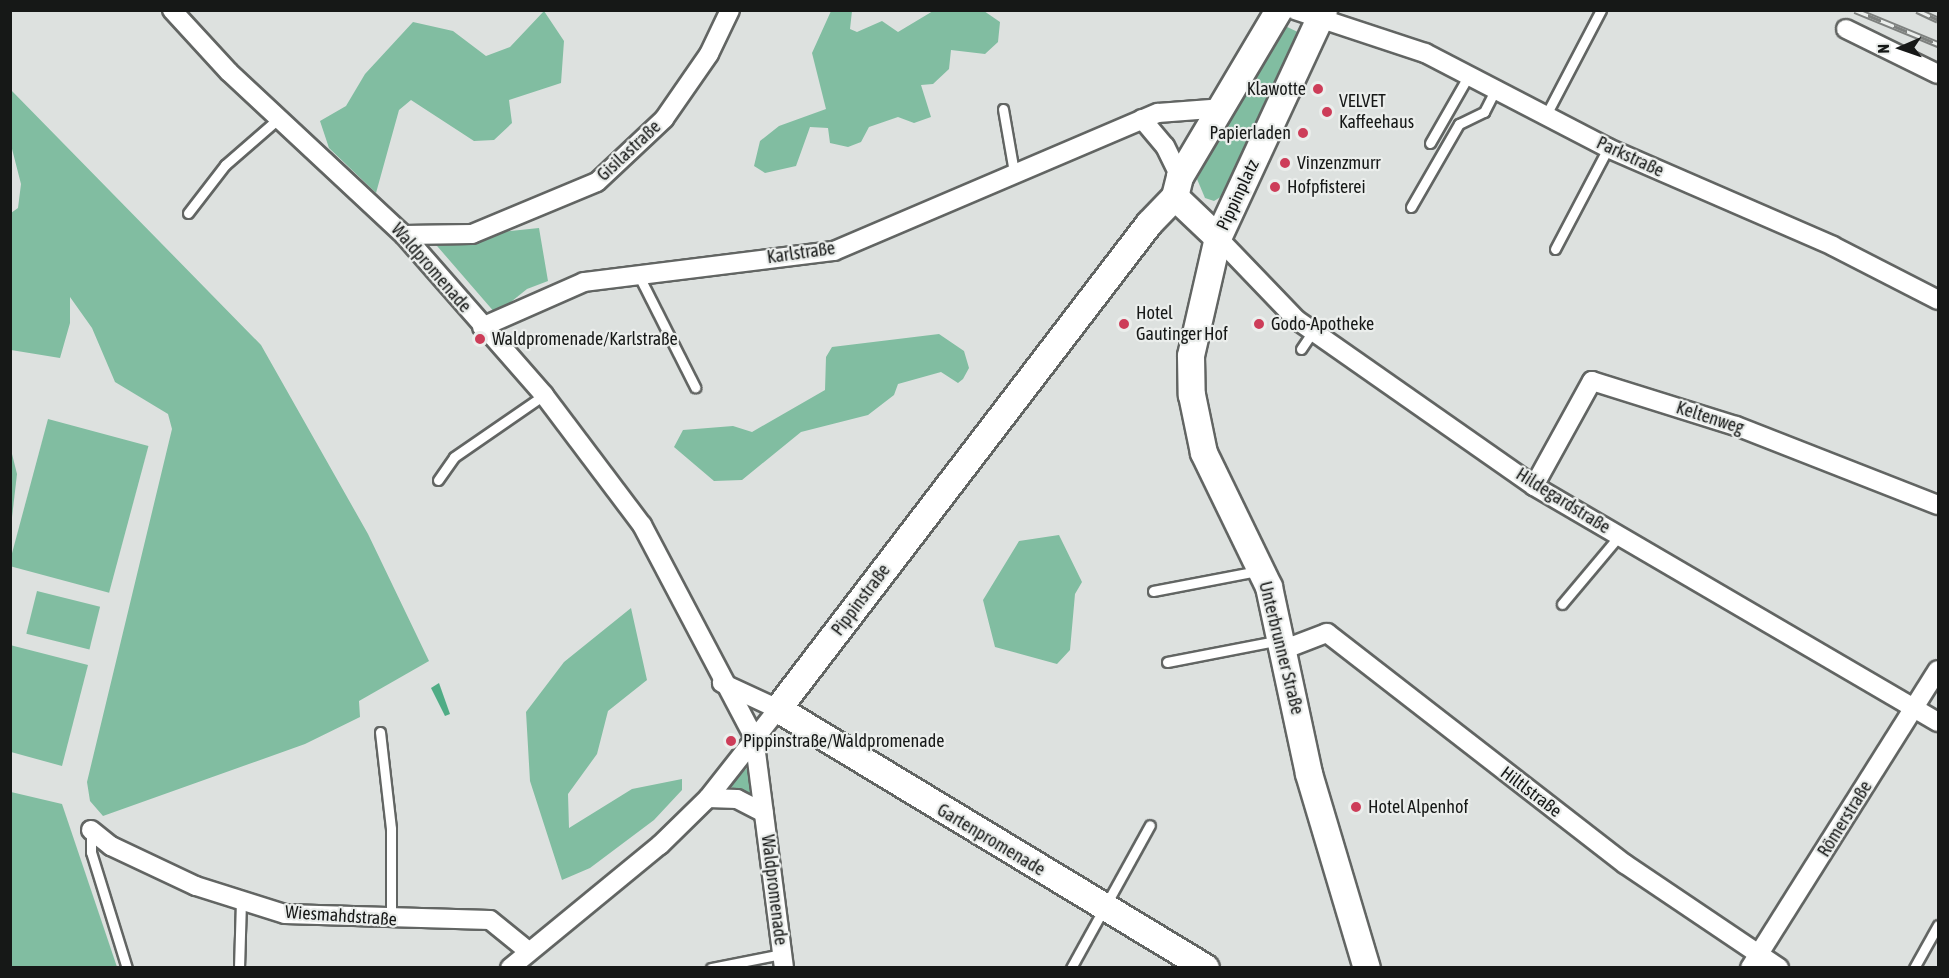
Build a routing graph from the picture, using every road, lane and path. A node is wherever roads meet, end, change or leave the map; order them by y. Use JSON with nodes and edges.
{"nodes":[{"id":1,"x":172,"y":10,"type":"edge"},
{"id":2,"x":730,"y":10,"type":"edge"},
{"id":3,"x":1279,"y":10,"type":"edge"},
{"id":4,"x":1295,"y":10,"type":"edge"},
{"id":5,"x":1601,"y":10,"type":"edge"},
{"id":6,"x":1322,"y":16,"type":"edge"},
{"id":7,"x":1846,"y":29,"type":"dead end"},
{"id":8,"x":1938,"y":74,"type":"edge"},
{"id":9,"x":1470,"y":75,"type":"junction"},
{"id":10,"x":1496,"y":88,"type":"junction"},
{"id":11,"x":1224,"y":108,"type":"junction"},
{"id":12,"x":1003,"y":109,"type":"dead end"},
{"id":13,"x":1546,"y":115,"type":"junction"},
{"id":14,"x":279,"y":118,"type":"junction"},
{"id":15,"x":1142,"y":119,"type":"junction"},
{"id":16,"x":1430,"y":143,"type":"dead end"},
{"id":17,"x":1608,"y":148,"type":"junction"},
{"id":18,"x":1014,"y":172,"type":"junction"},
{"id":19,"x":1178,"y":187,"type":"junction"},
{"id":20,"x":1411,"y":207,"type":"dead end"},
{"id":21,"x":188,"y":213,"type":"dead end"},
{"id":22,"x":404,"y":235,"type":"junction"},
{"id":23,"x":1218,"y":238,"type":"junction"},
{"id":24,"x":1556,"y":249,"type":"dead end"},
{"id":25,"x":638,"y":273,"type":"junction"},
{"id":26,"x":1201,"y":299,"type":"joint"},
{"id":27,"x":1938,"y":300,"type":"edge"},
{"id":28,"x":482,"y":327,"type":"junction"},
{"id":29,"x":1313,"y":331,"type":"junction"},
{"id":30,"x":1301,"y":349,"type":"dead end"},
{"id":31,"x":695,"y":387,"type":"dead end"},
{"id":32,"x":544,"y":395,"type":"junction"},
{"id":33,"x":438,"y":480,"type":"dead end"},
{"id":34,"x":1534,"y":486,"type":"junction"},
{"id":35,"x":1938,"y":505,"type":"edge"},
{"id":36,"x":1619,"y":536,"type":"junction"},
{"id":37,"x":1260,"y":570,"type":"junction"},
{"id":38,"x":1153,"y":591,"type":"dead end"},
{"id":39,"x":1562,"y":604,"type":"dead end"},
{"id":40,"x":1284,"y":644,"type":"junction"},
{"id":41,"x":1167,"y":662,"type":"dead end"},
{"id":42,"x":1938,"y":670,"type":"edge"},
{"id":43,"x":722,"y":683,"type":"junction"},
{"id":44,"x":778,"y":709,"type":"junction"},
{"id":45,"x":1913,"y":710,"type":"junction"},
{"id":46,"x":1938,"y":722,"type":"edge"},
{"id":47,"x":380,"y":732,"type":"dead end"},
{"id":48,"x":754,"y":737,"type":"junction"},
{"id":49,"x":708,"y":798,"type":"junction"},
{"id":50,"x":764,"y":813,"type":"junction"},
{"id":51,"x":1150,"y":825,"type":"dead end"},
{"id":52,"x":92,"y":830,"type":"joint"},
{"id":53,"x":241,"y":900,"type":"junction"},
{"id":54,"x":1107,"y":910,"type":"junction"},
{"id":55,"x":391,"y":920,"type":"junction"},
{"id":56,"x":1938,"y":925,"type":"edge"},
{"id":57,"x":527,"y":950,"type":"junction"},
{"id":58,"x":783,"y":961,"type":"edge"},
{"id":59,"x":1755,"y":961,"type":"edge"},
{"id":60,"x":127,"y":968,"type":"edge"},
{"id":61,"x":239,"y":968,"type":"edge"},
{"id":62,"x":510,"y":968,"type":"edge"},
{"id":63,"x":711,"y":968,"type":"edge"},
{"id":64,"x":1071,"y":968,"type":"edge"},
{"id":65,"x":1206,"y":968,"type":"edge"},
{"id":66,"x":1367,"y":968,"type":"edge"},
{"id":67,"x":1779,"y":968,"type":"edge"},
{"id":68,"x":1914,"y":968,"type":"edge"}],
"edges":[{"from":1,"to":14,"type":"street","name":"Waldpromenade"},
{"from":2,"to":22,"type":"street","name":"Gisilastraße"},
{"from":3,"to":11,"type":"street"},
{"from":4,"to":6,"type":"street"},
{"from":5,"to":13,"type":"lane"},
{"from":6,"to":9,"type":"street","name":"Parkstraße"},
{"from":6,"to":23,"type":"street","name":"Pippinplatz"},
{"from":7,"to":8,"type":"street"},
{"from":9,"to":10,"type":"street","name":"Parkstraße"},
{"from":9,"to":16,"type":"lane"},
{"from":10,"to":13,"type":"street","name":"Parkstraße"},
{"from":10,"to":20,"type":"lane"},
{"from":11,"to":15,"type":"street","name":"Karlstraße"},
{"from":11,"to":19,"type":"street"},
{"from":12,"to":18,"type":"lane"},
{"from":13,"to":17,"type":"street","name":"Parkstraße"},
{"from":14,"to":21,"type":"lane"},
{"from":14,"to":22,"type":"street","name":"Waldpromenade"},
{"from":15,"to":18,"type":"street","name":"Karlstraße"},
{"from":15,"to":19,"type":"street"},
{"from":17,"to":24,"type":"lane"},
{"from":17,"to":27,"type":"street","name":"Parkstraße"},
{"from":18,"to":25,"type":"street","name":"Karlstraße"},
{"from":19,"to":23,"type":"street","name":"Pippinplatz"},
{"from":19,"to":44,"type":"street","name":"Pippinstraße"},
{"from":22,"to":28,"type":"street","name":"Waldpromenade"},
{"from":23,"to":26,"type":"street","name":"Pippinplatz"},
{"from":23,"to":29,"type":"street","name":"Hildegardstraße"},
{"from":25,"to":28,"type":"street","name":"Karlstraße"},
{"from":25,"to":31,"type":"lane"},
{"from":26,"to":37,"type":"street","name":"Unterbrunner Straße"},
{"from":28,"to":32,"type":"street","name":"Waldpromenade"},
{"from":29,"to":30,"type":"lane"},
{"from":29,"to":34,"type":"street","name":"Hildegardstraße"},
{"from":32,"to":33,"type":"lane"},
{"from":32,"to":43,"type":"street","name":"Waldpromenade"},
{"from":34,"to":35,"type":"street","name":"Keltenweg"},
{"from":34,"to":36,"type":"street","name":"Hildegardstraße"},
{"from":36,"to":39,"type":"lane"},
{"from":36,"to":45,"type":"street","name":"Hildegardstraße"},
{"from":37,"to":38,"type":"lane"},
{"from":37,"to":40,"type":"street","name":"Unterbrunner Straße"},
{"from":40,"to":41,"type":"lane"},
{"from":40,"to":59,"type":"street","name":"Hiltlstraße"},
{"from":40,"to":66,"type":"street","name":"Unterbrunner Straße"},
{"from":42,"to":45,"type":"street","name":"Römerstraße"},
{"from":43,"to":44,"type":"street"},
{"from":43,"to":48,"type":"street","name":"Waldpromenade"},
{"from":44,"to":48,"type":"street","name":"Pippinstraße"},
{"from":44,"to":54,"type":"street","name":"Gartenpromenade"},
{"from":45,"to":46,"type":"street","name":"Hildegardstraße"},
{"from":45,"to":59,"type":"street","name":"Römerstraße"},
{"from":47,"to":55,"type":"lane"},
{"from":48,"to":49,"type":"street","name":"Pippinstraße"},
{"from":48,"to":50,"type":"street","name":"Waldpromenade"},
{"from":49,"to":50,"type":"street","name":"Waldpromenade"},
{"from":49,"to":57,"type":"street","name":"Pippinstraße"},
{"from":50,"to":58,"type":"street","name":"Waldpromenade"},
{"from":51,"to":54,"type":"lane"},
{"from":52,"to":53,"type":"street","name":"Wiesmahdstraße"},
{"from":52,"to":60,"type":"lane"},
{"from":53,"to":55,"type":"street","name":"Wiesmahdstraße"},
{"from":53,"to":61,"type":"lane"},
{"from":54,"to":64,"type":"lane"},
{"from":54,"to":65,"type":"street","name":"Gartenpromenade"},
{"from":55,"to":57,"type":"street","name":"Wiesmahdstraße"},
{"from":56,"to":68,"type":"lane"},
{"from":57,"to":62,"type":"street","name":"Pippinstraße"},
{"from":58,"to":63,"type":"lane"},
{"from":59,"to":67,"type":"street","name":"Hiltlstraße"}]}
